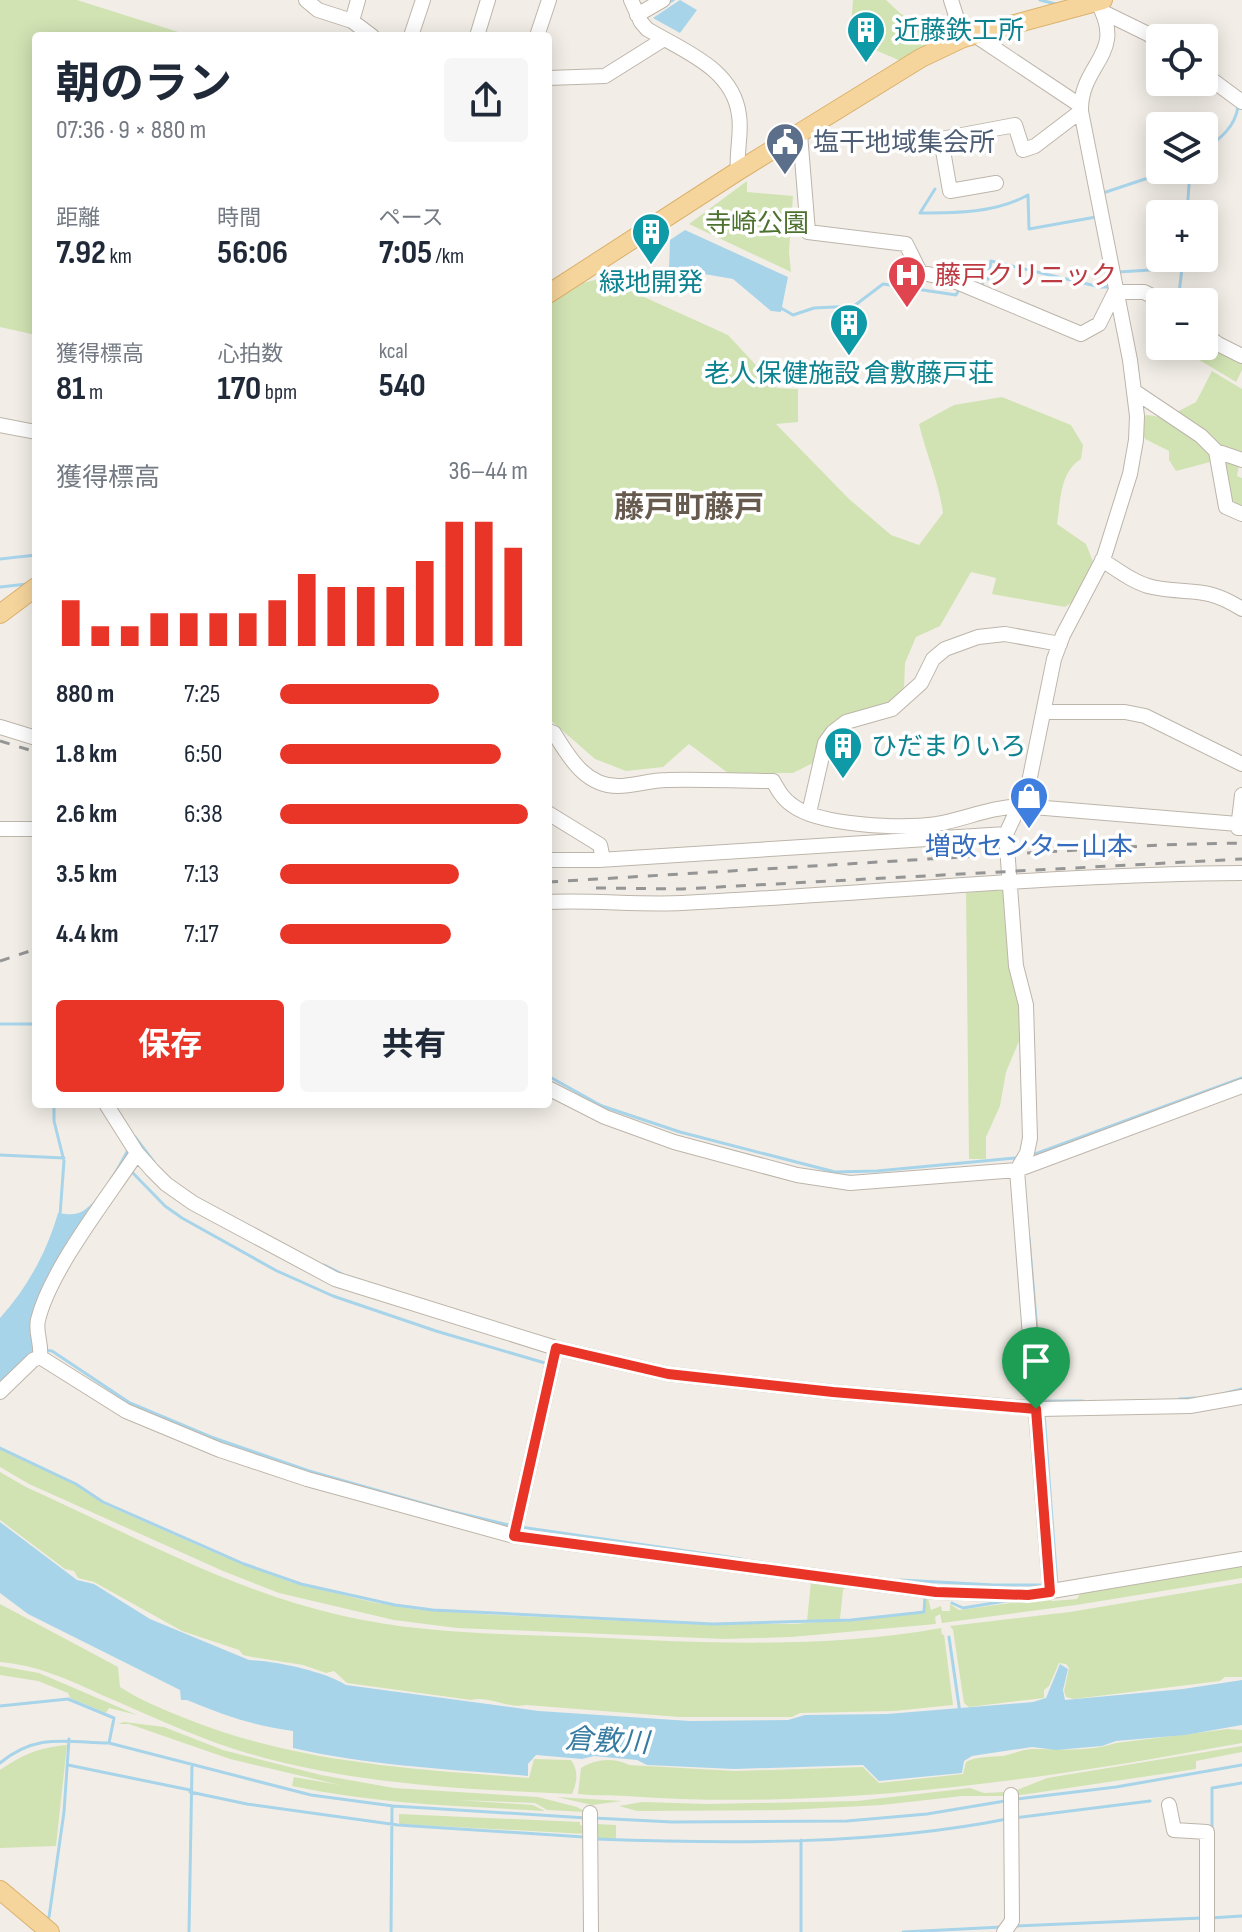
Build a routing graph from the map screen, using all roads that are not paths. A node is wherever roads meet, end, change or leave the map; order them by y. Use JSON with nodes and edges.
{"nodes":[{"id":1,"x":306,"y":0,"type":"edge"},
{"id":2,"x":358,"y":0,"type":"edge"},
{"id":3,"x":423,"y":0,"type":"edge"},
{"id":4,"x":488,"y":0,"type":"edge"},
{"id":5,"x":549,"y":0,"type":"edge"},
{"id":6,"x":631,"y":0,"type":"edge"},
{"id":7,"x":663,"y":0,"type":"edge"},
{"id":8,"x":951,"y":0,"type":"edge"},
{"id":9,"x":1101,"y":5,"type":"edge"},
{"id":10,"x":637,"y":15,"type":"junction"},
{"id":11,"x":352,"y":21,"type":"junction"},
{"id":12,"x":367,"y":32,"type":"edge"},
{"id":13,"x":412,"y":32,"type":"edge"},
{"id":14,"x":478,"y":32,"type":"edge"},
{"id":15,"x":538,"y":32,"type":"edge"},
{"id":16,"x":1146,"y":33,"type":"edge"},
{"id":17,"x":969,"y":37,"type":"junction"},
{"id":18,"x":664,"y":39,"type":"junction"},
{"id":19,"x":552,"y":78,"type":"edge"},
{"id":20,"x":1218,"y":84,"type":"edge"},
{"id":21,"x":1240,"y":101,"type":"edge"},
{"id":22,"x":1081,"y":109,"type":"junction"},
{"id":23,"x":800,"y":134,"type":"junction"},
{"id":24,"x":738,"y":171,"type":"junction"},
{"id":25,"x":996,"y":183,"type":"dead end"},
{"id":26,"x":552,"y":291,"type":"edge"},
{"id":27,"x":1115,"y":292,"type":"junction"},
{"id":28,"x":1146,"y":293,"type":"edge"},
{"id":29,"x":1218,"y":344,"type":"edge"},
{"id":30,"x":1242,"y":356,"type":"edge"},
{"id":31,"x":1134,"y":391,"type":"junction"},
{"id":32,"x":0,"y":425,"type":"edge"},
{"id":33,"x":32,"y":431,"type":"edge"},
{"id":34,"x":1216,"y":451,"type":"junction"},
{"id":35,"x":1242,"y":460,"type":"edge"},
{"id":36,"x":1242,"y":514,"type":"edge"},
{"id":37,"x":1102,"y":560,"type":"junction"},
{"id":38,"x":32,"y":590,"type":"edge"},
{"id":39,"x":1242,"y":609,"type":"edge"},
{"id":40,"x":0,"y":614,"type":"edge"},
{"id":41,"x":1060,"y":644,"type":"junction"},
{"id":42,"x":1045,"y":712,"type":"junction"},
{"id":43,"x":0,"y":727,"type":"edge"},
{"id":44,"x":552,"y":732,"type":"edge"},
{"id":45,"x":32,"y":737,"type":"edge"},
{"id":46,"x":1242,"y":764,"type":"edge"},
{"id":47,"x":1242,"y":795,"type":"edge"},
{"id":48,"x":1021,"y":806,"type":"junction"},
{"id":49,"x":809,"y":813,"type":"junction"},
{"id":50,"x":552,"y":815,"type":"edge"},
{"id":51,"x":1240,"y":826,"type":"edge"},
{"id":52,"x":0,"y":829,"type":"edge"},
{"id":53,"x":32,"y":829,"type":"edge"},
{"id":54,"x":1006,"y":834,"type":"junction"},
{"id":55,"x":603,"y":859,"type":"junction"},
{"id":56,"x":552,"y":860,"type":"edge"},
{"id":57,"x":1242,"y":873,"type":"edge"},
{"id":58,"x":1011,"y":883,"type":"junction"},
{"id":59,"x":552,"y":902,"type":"edge"},
{"id":60,"x":1242,"y":1086,"type":"edge"},
{"id":61,"x":552,"y":1090,"type":"edge"},
{"id":62,"x":109,"y":1108,"type":"edge"},
{"id":63,"x":133,"y":1147,"type":"junction"},
{"id":64,"x":1017,"y":1170,"type":"junction"},
{"id":65,"x":556,"y":1348,"type":"junction"},
{"id":66,"x":41,"y":1352,"type":"junction"},
{"id":67,"x":0,"y":1392,"type":"edge"},
{"id":68,"x":1242,"y":1397,"type":"edge"},
{"id":69,"x":1039,"y":1406,"type":"junction"},
{"id":70,"x":516,"y":1529,"type":"junction"},
{"id":71,"x":1242,"y":1559,"type":"edge"},
{"id":72,"x":1050,"y":1587,"type":"junction"},
{"id":73,"x":1169,"y":1805,"type":"dead end"},
{"id":74,"x":1012,"y":1809,"type":"dead end"},
{"id":75,"x":590,"y":1817,"type":"dead end"},
{"id":76,"x":0,"y":1890,"type":"edge"},
{"id":77,"x":0,"y":1906,"type":"edge"},
{"id":78,"x":1206,"y":1923,"type":"edge"},
{"id":79,"x":1007,"y":1927,"type":"edge"},
{"id":80,"x":30,"y":1932,"type":"edge"},
{"id":81,"x":50,"y":1932,"type":"edge"},
{"id":82,"x":591,"y":1932,"type":"edge"}],
"edges":[{"from":1,"to":11,"type":"street"},
{"from":2,"to":11,"type":"street"},
{"from":3,"to":13,"type":"street"},
{"from":4,"to":14,"type":"street"},
{"from":5,"to":15,"type":"street"},
{"from":6,"to":10,"type":"street"},
{"from":7,"to":10,"type":"street"},
{"from":8,"to":17,"type":"street"},
{"from":9,"to":16,"type":"street"},
{"from":9,"to":17,"type":"main road"},
{"from":9,"to":22,"type":"street"},
{"from":10,"to":18,"type":"street"},
{"from":11,"to":12,"type":"street"},
{"from":17,"to":22,"type":"street"},
{"from":17,"to":23,"type":"main road"},
{"from":18,"to":19,"type":"street"},
{"from":18,"to":24,"type":"street"},
{"from":20,"to":21,"type":"street"},
{"from":22,"to":25,"type":"street"},
{"from":22,"to":27,"type":"street"},
{"from":23,"to":24,"type":"main road"},
{"from":23,"to":27,"type":"street"},
{"from":24,"to":26,"type":"main road"},
{"from":27,"to":28,"type":"street"},
{"from":27,"to":31,"type":"street"},
{"from":29,"to":30,"type":"street"},
{"from":31,"to":34,"type":"street"},
{"from":31,"to":37,"type":"street"},
{"from":32,"to":33,"type":"street"},
{"from":34,"to":35,"type":"street"},
{"from":34,"to":36,"type":"street"},
{"from":37,"to":39,"type":"street"},
{"from":37,"to":41,"type":"street"},
{"from":38,"to":40,"type":"main road"},
{"from":41,"to":42,"type":"street"},
{"from":41,"to":49,"type":"street"},
{"from":42,"to":46,"type":"street"},
{"from":42,"to":48,"type":"street"},
{"from":43,"to":45,"type":"street"},
{"from":44,"to":49,"type":"street"},
{"from":47,"to":51,"type":"street"},
{"from":48,"to":49,"type":"street"},
{"from":48,"to":51,"type":"street"},
{"from":48,"to":54,"type":"street"},
{"from":50,"to":55,"type":"street"},
{"from":52,"to":53,"type":"street"},
{"from":54,"to":55,"type":"street"},
{"from":54,"to":58,"type":"street"},
{"from":55,"to":56,"type":"street"},
{"from":57,"to":58,"type":"street"},
{"from":58,"to":59,"type":"street"},
{"from":58,"to":64,"type":"street"},
{"from":60,"to":64,"type":"street"},
{"from":61,"to":64,"type":"street"},
{"from":62,"to":63,"type":"street"},
{"from":63,"to":65,"type":"street"},
{"from":63,"to":66,"type":"street"},
{"from":64,"to":69,"type":"street"},
{"from":65,"to":69,"type":"street"},
{"from":65,"to":70,"type":"street"},
{"from":66,"to":67,"type":"street"},
{"from":66,"to":70,"type":"street"},
{"from":68,"to":69,"type":"street"},
{"from":69,"to":72,"type":"street"},
{"from":70,"to":72,"type":"street"},
{"from":71,"to":72,"type":"street"},
{"from":73,"to":78,"type":"street"},
{"from":74,"to":79,"type":"street"},
{"from":75,"to":82,"type":"street"},
{"from":76,"to":81,"type":"main road"},
{"from":77,"to":80,"type":"main road"}]}
